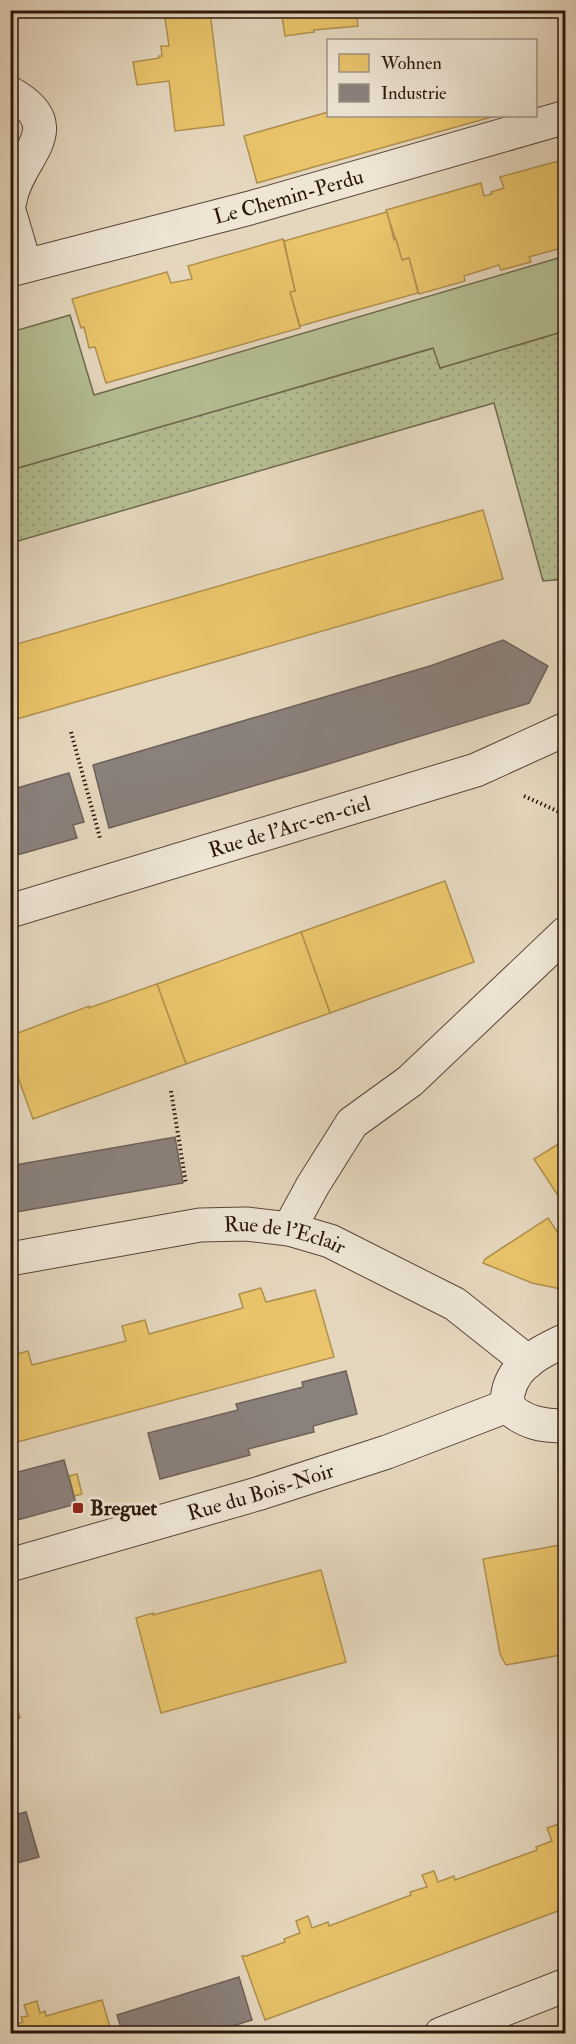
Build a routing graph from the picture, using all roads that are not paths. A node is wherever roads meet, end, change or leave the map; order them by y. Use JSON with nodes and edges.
{"nodes":[{"id":1,"x":10,"y":93,"type":"edge"},
{"id":2,"x":566,"y":117,"type":"edge"},
{"id":3,"x":10,"y":201,"type":"edge"},
{"id":4,"x":10,"y":214,"type":"edge"},
{"id":5,"x":18,"y":268,"type":"edge"},
{"id":6,"x":566,"y":729,"type":"edge"},
{"id":7,"x":10,"y":911,"type":"edge"},
{"id":8,"x":566,"y":933,"type":"edge"},
{"id":9,"x":289,"y":1228,"type":"junction"},
{"id":10,"x":10,"y":1259,"type":"edge"},
{"id":11,"x":566,"y":1340,"type":"edge"},
{"id":12,"x":528,"y":1362,"type":"junction"},
{"id":13,"x":507,"y":1406,"type":"junction"},
{"id":14,"x":566,"y":1426,"type":"edge"},
{"id":15,"x":10,"y":1565,"type":"edge"},
{"id":16,"x":566,"y":1985,"type":"edge"},
{"id":17,"x":441,"y":2034,"type":"edge"}],
"edges":[{"from":1,"to":3,"type":"street"},
{"from":2,"to":5,"type":"street","name":"Le Chemin-Perdu"},
{"from":4,"to":5,"type":"street"},
{"from":6,"to":7,"type":"street","name":"Rue de l'Arc-en-ciel"},
{"from":8,"to":9,"type":"street"},
{"from":9,"to":10,"type":"street","name":"Rue de l'Eclair"},
{"from":9,"to":12,"type":"street","name":"Rue de l'Eclair"},
{"from":11,"to":12,"type":"street"},
{"from":12,"to":13,"type":"street"},
{"from":13,"to":14,"type":"street"},
{"from":13,"to":15,"type":"street","name":"Rue du Bois-Noir"},
{"from":16,"to":17,"type":"street"}]}
